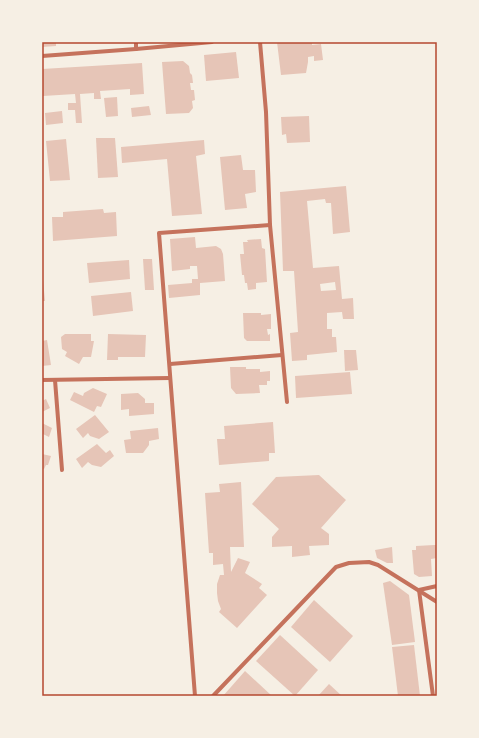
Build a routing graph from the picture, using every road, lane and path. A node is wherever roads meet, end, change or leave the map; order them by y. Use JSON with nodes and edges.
{"nodes":[{"id":1,"x":136,"y":42,"type":"edge"},
{"id":2,"x":212,"y":42,"type":"edge"},
{"id":3,"x":260,"y":42,"type":"edge"},
{"id":4,"x":136,"y":49,"type":"junction"},
{"id":5,"x":42,"y":56,"type":"edge"},
{"id":6,"x":270,"y":225,"type":"junction"},
{"id":7,"x":282,"y":355,"type":"junction"},
{"id":8,"x":170,"y":364,"type":"junction"},
{"id":9,"x":170,"y":378,"type":"junction"},
{"id":10,"x":42,"y":380,"type":"edge"},
{"id":11,"x":55,"y":380,"type":"junction"},
{"id":12,"x":287,"y":402,"type":"dead end"},
{"id":13,"x":62,"y":470,"type":"dead end"},
{"id":14,"x":437,"y":586,"type":"edge"},
{"id":15,"x":419,"y":590,"type":"junction"},
{"id":16,"x":437,"y":602,"type":"edge"},
{"id":17,"x":195,"y":696,"type":"edge"},
{"id":18,"x":213,"y":696,"type":"edge"},
{"id":19,"x":433,"y":696,"type":"edge"}],
"edges":[{"from":1,"to":4,"type":"street"},
{"from":2,"to":4,"type":"street"},
{"from":3,"to":6,"type":"street"},
{"from":4,"to":5,"type":"street"},
{"from":6,"to":7,"type":"street"},
{"from":6,"to":8,"type":"street"},
{"from":7,"to":8,"type":"street"},
{"from":7,"to":12,"type":"street"},
{"from":8,"to":9,"type":"street"},
{"from":9,"to":11,"type":"street"},
{"from":9,"to":17,"type":"street"},
{"from":10,"to":11,"type":"street"},
{"from":11,"to":13,"type":"street"},
{"from":14,"to":15,"type":"street"},
{"from":15,"to":16,"type":"street"},
{"from":15,"to":18,"type":"street"},
{"from":15,"to":19,"type":"street"}]}
